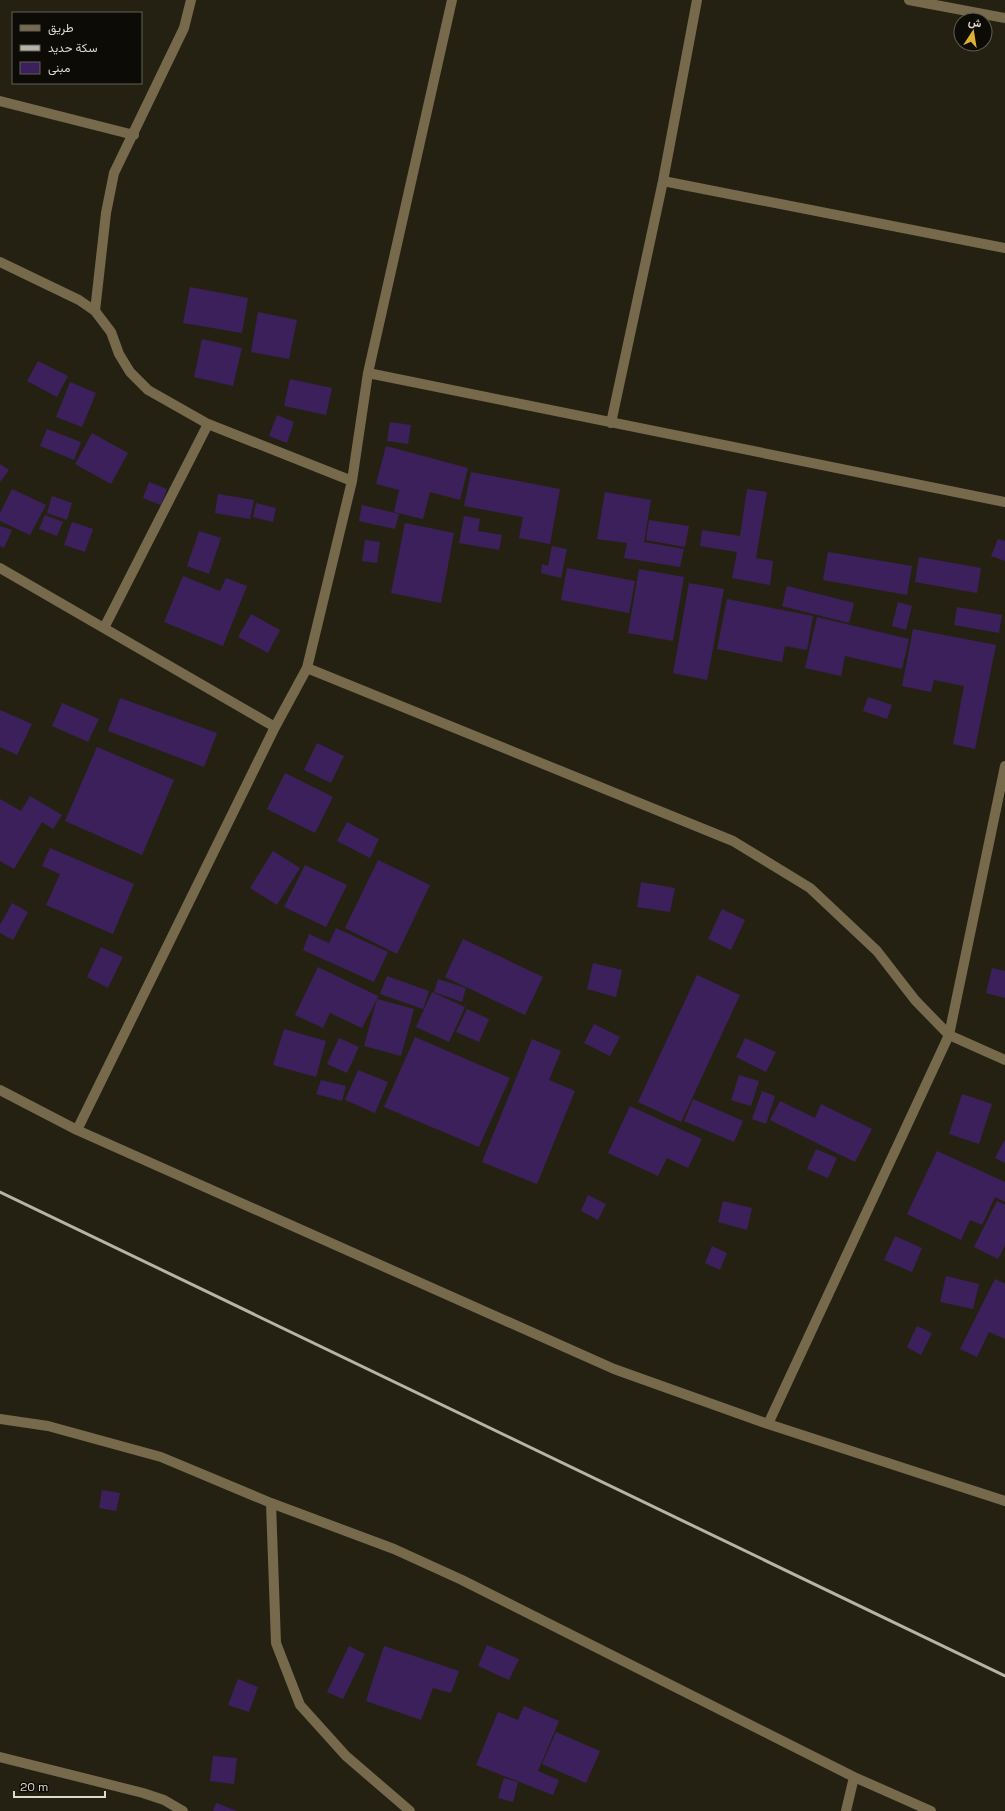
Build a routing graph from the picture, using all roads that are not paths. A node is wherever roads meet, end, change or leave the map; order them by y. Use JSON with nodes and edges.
{"nodes":[{"id":1,"x":190,"y":0,"type":"edge"},
{"id":2,"x":452,"y":0,"type":"edge"},
{"id":3,"x":697,"y":0,"type":"edge"},
{"id":4,"x":909,"y":0,"type":"edge"},
{"id":5,"x":1005,"y":18,"type":"edge"},
{"id":6,"x":0,"y":101,"type":"edge"},
{"id":7,"x":134,"y":135,"type":"junction"},
{"id":8,"x":664,"y":181,"type":"junction"},
{"id":9,"x":1005,"y":248,"type":"edge"},
{"id":10,"x":0,"y":262,"type":"edge"},
{"id":11,"x":95,"y":311,"type":"junction"},
{"id":12,"x":368,"y":373,"type":"junction"},
{"id":13,"x":610,"y":423,"type":"junction"},
{"id":14,"x":208,"y":424,"type":"junction"},
{"id":15,"x":352,"y":480,"type":"junction"},
{"id":16,"x":1005,"y":502,"type":"edge"},
{"id":17,"x":0,"y":568,"type":"edge"},
{"id":18,"x":104,"y":628,"type":"junction"},
{"id":19,"x":307,"y":668,"type":"junction"},
{"id":20,"x":275,"y":727,"type":"junction"},
{"id":21,"x":1005,"y":766,"type":"edge"},
{"id":22,"x":949,"y":1035,"type":"junction"},
{"id":23,"x":1005,"y":1060,"type":"edge"},
{"id":24,"x":0,"y":1090,"type":"edge"},
{"id":25,"x":77,"y":1130,"type":"junction"},
{"id":26,"x":0,"y":1419,"type":"edge"},
{"id":27,"x":768,"y":1424,"type":"junction"},
{"id":28,"x":1005,"y":1501,"type":"edge"},
{"id":29,"x":271,"y":1503,"type":"junction"},
{"id":30,"x":0,"y":1757,"type":"edge"},
{"id":31,"x":854,"y":1777,"type":"junction"},
{"id":32,"x":183,"y":1811,"type":"edge"},
{"id":33,"x":410,"y":1811,"type":"edge"},
{"id":34,"x":846,"y":1811,"type":"edge"},
{"id":35,"x":931,"y":1811,"type":"edge"}],
"edges":[{"from":1,"to":7,"type":"street"},
{"from":2,"to":12,"type":"street"},
{"from":3,"to":8,"type":"street"},
{"from":4,"to":5,"type":"street"},
{"from":6,"to":7,"type":"street"},
{"from":7,"to":11,"type":"street"},
{"from":8,"to":9,"type":"street"},
{"from":8,"to":13,"type":"street"},
{"from":10,"to":11,"type":"street"},
{"from":11,"to":14,"type":"street"},
{"from":12,"to":13,"type":"street"},
{"from":12,"to":15,"type":"street"},
{"from":13,"to":16,"type":"street"},
{"from":14,"to":15,"type":"street"},
{"from":14,"to":18,"type":"street"},
{"from":15,"to":19,"type":"street"},
{"from":17,"to":18,"type":"street"},
{"from":18,"to":20,"type":"street"},
{"from":19,"to":20,"type":"street"},
{"from":19,"to":22,"type":"street"},
{"from":20,"to":25,"type":"street"},
{"from":21,"to":22,"type":"street"},
{"from":22,"to":23,"type":"street"},
{"from":22,"to":27,"type":"street"},
{"from":24,"to":25,"type":"street"},
{"from":25,"to":27,"type":"street"},
{"from":26,"to":29,"type":"street"},
{"from":27,"to":28,"type":"street"},
{"from":29,"to":31,"type":"street"},
{"from":29,"to":33,"type":"street"},
{"from":30,"to":32,"type":"street"},
{"from":31,"to":34,"type":"street"},
{"from":31,"to":35,"type":"street"}]}
